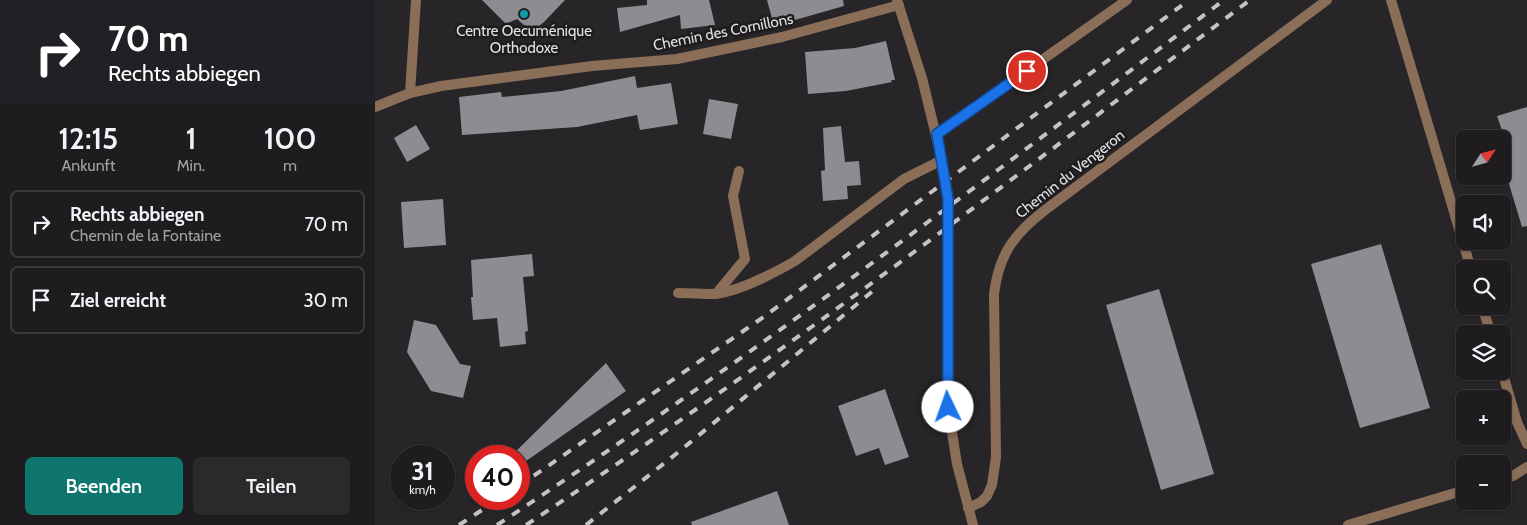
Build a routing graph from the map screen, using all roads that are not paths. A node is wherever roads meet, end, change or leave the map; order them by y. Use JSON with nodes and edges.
{"nodes":[{"id":1,"x":416,"y":0,"type":"edge"},
{"id":2,"x":1127,"y":0,"type":"edge"},
{"id":3,"x":1327,"y":0,"type":"edge"},
{"id":4,"x":1391,"y":0,"type":"edge"},
{"id":5,"x":898,"y":2,"type":"edge"},
{"id":6,"x":410,"y":93,"type":"junction"},
{"id":7,"x":375,"y":107,"type":"edge"},
{"id":8,"x":937,"y":134,"type":"junction"},
{"id":9,"x":942,"y":160,"type":"junction"},
{"id":10,"x":739,"y":171,"type":"dead end"},
{"id":11,"x":1468,"y":260,"type":"edge"},
{"id":12,"x":678,"y":293,"type":"dead end"},
{"id":13,"x":716,"y":294,"type":"junction"},
{"id":14,"x":1505,"y":380,"type":"edge"},
{"id":15,"x":1527,"y":444,"type":"edge"},
{"id":16,"x":1527,"y":467,"type":"edge"},
{"id":17,"x":1511,"y":477,"type":"edge"},
{"id":18,"x":1456,"y":493,"type":"edge"},
{"id":19,"x":968,"y":508,"type":"junction"},
{"id":20,"x":973,"y":525,"type":"edge"},
{"id":21,"x":1348,"y":525,"type":"edge"}],
"edges":[{"from":1,"to":6,"type":"street"},
{"from":2,"to":8,"type":"street"},
{"from":3,"to":19,"type":"street","name":"Chemin du Vengeron"},
{"from":4,"to":11,"type":"street"},
{"from":5,"to":6,"type":"street","name":"Chemin des Cornillons"},
{"from":5,"to":8,"type":"street"},
{"from":6,"to":7,"type":"street","name":"Chemin des Cornillons"},
{"from":8,"to":9,"type":"street"},
{"from":9,"to":13,"type":"street"},
{"from":9,"to":19,"type":"street","bridge":true},
{"from":10,"to":13,"type":"street"},
{"from":12,"to":13,"type":"street"},
{"from":14,"to":15,"type":"street"},
{"from":16,"to":17,"type":"street"},
{"from":18,"to":21,"type":"street"},
{"from":19,"to":20,"type":"street"}]}
